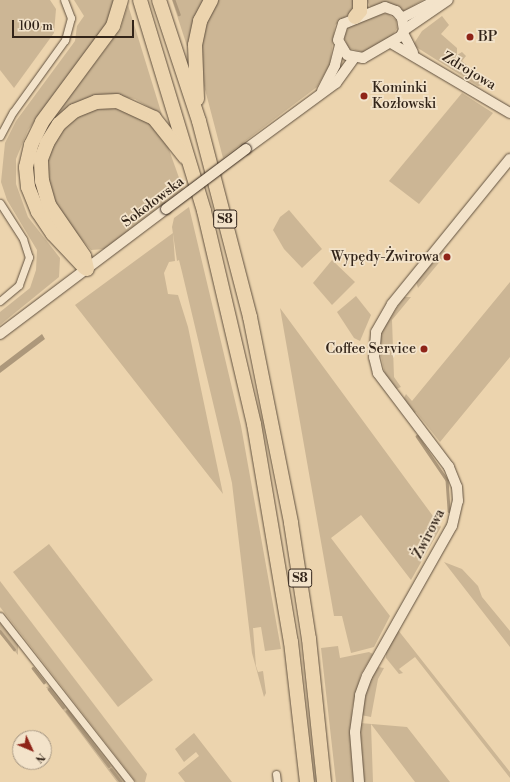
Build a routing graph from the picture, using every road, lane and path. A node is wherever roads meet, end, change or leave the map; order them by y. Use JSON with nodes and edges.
{"nodes":[{"id":1,"x":64,"y":0,"type":"edge"},
{"id":2,"x":121,"y":0,"type":"edge"},
{"id":3,"x":140,"y":0,"type":"edge"},
{"id":4,"x":159,"y":0,"type":"edge"},
{"id":5,"x":211,"y":0,"type":"edge"},
{"id":6,"x":360,"y":0,"type":"edge"},
{"id":7,"x":437,"y":0,"type":"edge"},
{"id":8,"x":448,"y":0,"type":"edge"},
{"id":9,"x":355,"y":17,"type":"junction"},
{"id":10,"x":402,"y":18,"type":"junction"},
{"id":11,"x":403,"y":31,"type":"junction"},
{"id":12,"x":391,"y":43,"type":"junction"},
{"id":13,"x":340,"y":45,"type":"junction"},
{"id":14,"x":413,"y":53,"type":"junction"},
{"id":15,"x":354,"y":58,"type":"junction"},
{"id":16,"x":321,"y":92,"type":"junction"},
{"id":17,"x":510,"y":113,"type":"edge"},
{"id":18,"x":199,"y":121,"type":"junction"},
{"id":19,"x":0,"y":136,"type":"edge"},
{"id":20,"x":510,"y":158,"type":"edge"},
{"id":21,"x":192,"y":168,"type":"junction"},
{"id":22,"x":0,"y":203,"type":"edge"},
{"id":23,"x":87,"y":269,"type":"junction"},
{"id":24,"x":0,"y":301,"type":"edge"},
{"id":25,"x":0,"y":334,"type":"edge"},
{"id":26,"x":0,"y":616,"type":"edge"},
{"id":27,"x":276,"y":774,"type":"dead end"},
{"id":28,"x":130,"y":782,"type":"edge"},
{"id":29,"x":277,"y":782,"type":"edge"},
{"id":30,"x":308,"y":782,"type":"edge"},
{"id":31,"x":324,"y":782,"type":"edge"},
{"id":32,"x":359,"y":782,"type":"edge"}],
"edges":[{"from":1,"to":19,"type":"street"},
{"from":2,"to":23,"type":"highway"},
{"from":3,"to":21,"type":"highway","number":"S8"},
{"from":4,"to":18,"type":"highway","number":"S8"},
{"from":5,"to":18,"type":"highway"},
{"from":6,"to":9,"type":"highway"},
{"from":7,"to":10,"type":"street"},
{"from":8,"to":11,"type":"street"},
{"from":9,"to":10,"type":"street"},
{"from":9,"to":13,"type":"street"},
{"from":10,"to":11,"type":"street"},
{"from":11,"to":12,"type":"street"},
{"from":11,"to":14,"type":"street"},
{"from":12,"to":14,"type":"street","name":"Zdrojowa"},
{"from":12,"to":15,"type":"street"},
{"from":13,"to":15,"type":"street"},
{"from":13,"to":16,"type":"street","name":"Sokołowska"},
{"from":14,"to":17,"type":"street","name":"Zdrojowa"},
{"from":15,"to":16,"type":"street","name":"Sokołowska"},
{"from":16,"to":23,"type":"street","name":"Sokołowska","bridge":true},
{"from":18,"to":31,"type":"highway","number":"S8"},
{"from":20,"to":32,"type":"street","name":"Żwirowa"},
{"from":21,"to":23,"type":"highway"},
{"from":21,"to":30,"type":"highway","number":"S8"},
{"from":22,"to":24,"type":"street"},
{"from":23,"to":25,"type":"street","name":"Sokołowska"},
{"from":26,"to":28,"type":"street"},
{"from":27,"to":29,"type":"street"}]}
